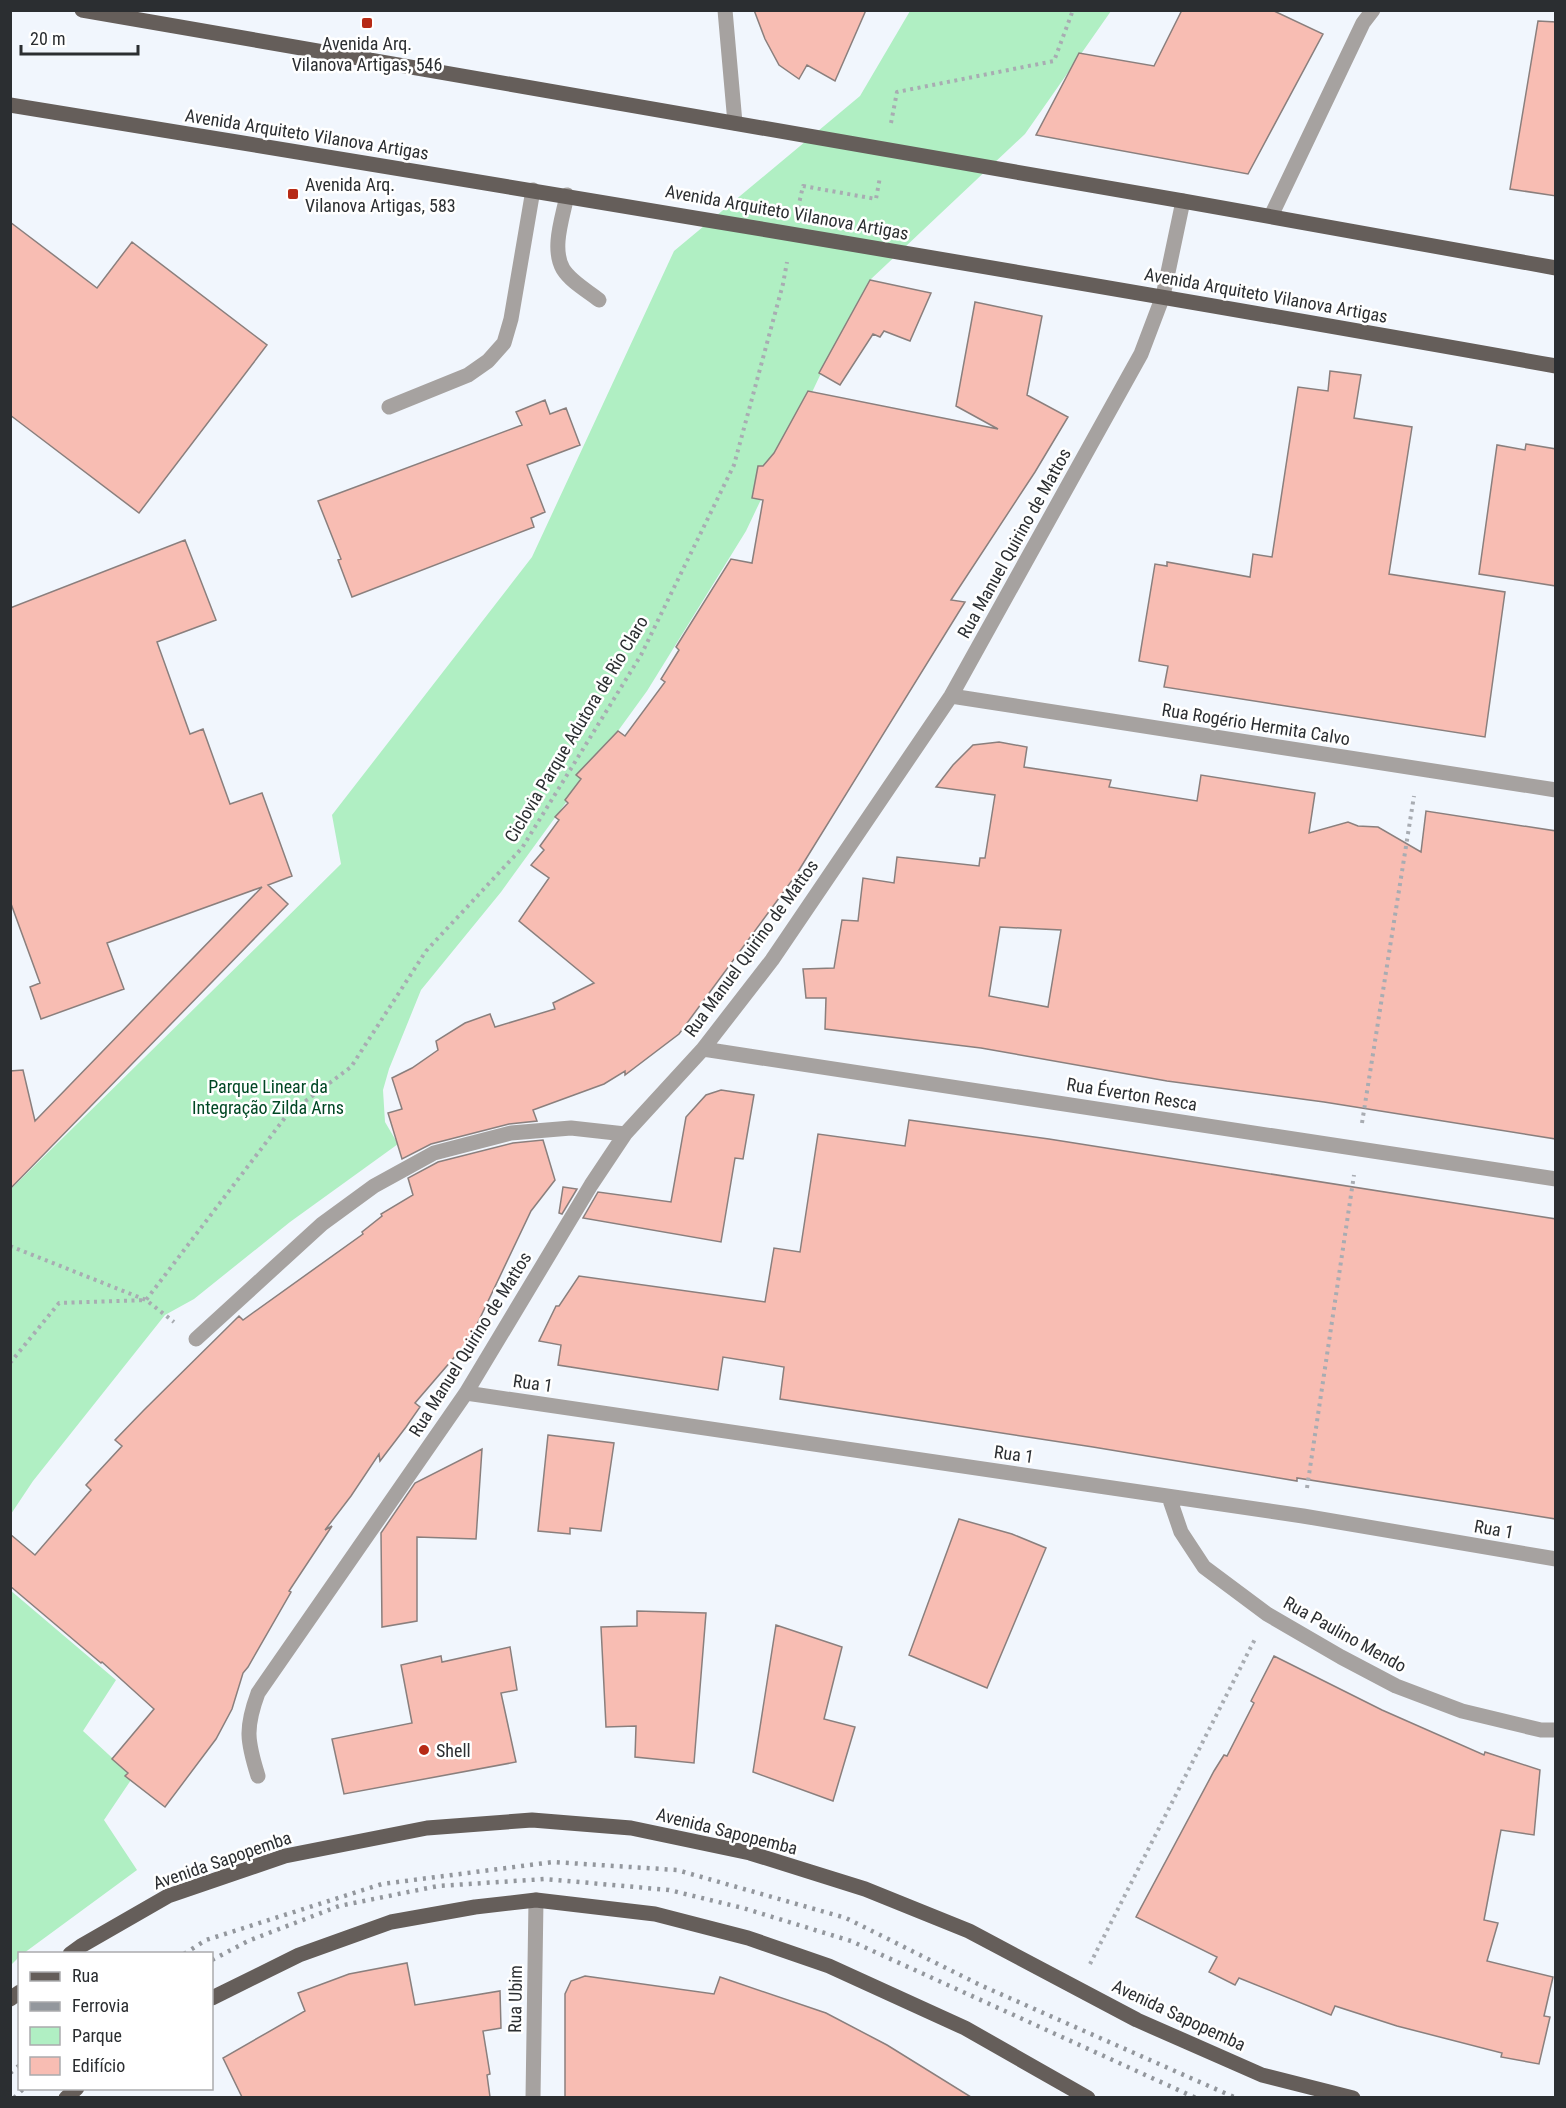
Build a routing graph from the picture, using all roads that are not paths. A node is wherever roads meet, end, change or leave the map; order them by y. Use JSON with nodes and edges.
{"nodes":[{"id":1,"x":82,"y":10,"type":"edge"},
{"id":2,"x":725,"y":10,"type":"edge"},
{"id":3,"x":1373,"y":10,"type":"edge"},
{"id":4,"x":107,"y":12,"type":"edge"},
{"id":5,"x":10,"y":105,"type":"edge"},
{"id":6,"x":735,"y":123,"type":"junction"},
{"id":7,"x":533,"y":189,"type":"junction"},
{"id":8,"x":567,"y":195,"type":"junction"},
{"id":9,"x":1183,"y":201,"type":"junction"},
{"id":10,"x":1271,"y":216,"type":"junction"},
{"id":11,"x":1556,"y":268,"type":"edge"},
{"id":12,"x":1163,"y":296,"type":"junction"},
{"id":13,"x":599,"y":300,"type":"dead end"},
{"id":14,"x":1556,"y":366,"type":"edge"},
{"id":15,"x":389,"y":407,"type":"dead end"},
{"id":16,"x":951,"y":696,"type":"junction"},
{"id":17,"x":1556,"y":790,"type":"edge"},
{"id":18,"x":703,"y":1049,"type":"junction"},
{"id":19,"x":625,"y":1134,"type":"junction"},
{"id":20,"x":1556,"y":1179,"type":"edge"},
{"id":21,"x":196,"y":1339,"type":"road end"},
{"id":22,"x":466,"y":1393,"type":"junction"},
{"id":23,"x":1169,"y":1497,"type":"junction"},
{"id":24,"x":1556,"y":1559,"type":"edge"},
{"id":25,"x":1556,"y":1730,"type":"edge"},
{"id":26,"x":258,"y":1776,"type":"dead end"},
{"id":27,"x":536,"y":1900,"type":"junction"},
{"id":28,"x":72,"y":1952,"type":"edge"},
{"id":29,"x":213,"y":1998,"type":"edge"},
{"id":30,"x":533,"y":2097,"type":"edge"},
{"id":31,"x":1088,"y":2097,"type":"edge"},
{"id":32,"x":1353,"y":2097,"type":"edge"}],
"edges":[{"from":1,"to":4,"type":"main road"},
{"from":2,"to":6,"type":"street"},
{"from":3,"to":10,"type":"street"},
{"from":4,"to":6,"type":"main road"},
{"from":5,"to":7,"type":"main road","name":"Avenida Arquiteto Vilanova Artigas"},
{"from":6,"to":9,"type":"main road"},
{"from":7,"to":8,"type":"main road","name":"Avenida Arquiteto Vilanova Artigas"},
{"from":7,"to":15,"type":"street"},
{"from":8,"to":12,"type":"main road","name":"Avenida Arquiteto Vilanova Artigas"},
{"from":8,"to":13,"type":"street"},
{"from":9,"to":10,"type":"main road"},
{"from":9,"to":12,"type":"street","name":"Rua Manuel Quirino de Mattos"},
{"from":10,"to":11,"type":"main road"},
{"from":12,"to":14,"type":"main road","name":"Avenida Arquiteto Vilanova Artigas"},
{"from":12,"to":16,"type":"street","name":"Rua Manuel Quirino de Mattos"},
{"from":16,"to":17,"type":"street","name":"Rua Rogério Hermita Calvo"},
{"from":16,"to":18,"type":"street","name":"Rua Manuel Quirino de Mattos"},
{"from":18,"to":19,"type":"street","name":"Rua Manuel Quirino de Mattos"},
{"from":18,"to":20,"type":"street","name":"Rua Éverton Resca"},
{"from":19,"to":21,"type":"street"},
{"from":19,"to":22,"type":"street","name":"Rua Manuel Quirino de Mattos"},
{"from":22,"to":23,"type":"street","name":"Rua 1"},
{"from":22,"to":26,"type":"street","name":"Rua Manuel Quirino de Mattos"},
{"from":23,"to":24,"type":"street","name":"Rua 1"},
{"from":23,"to":25,"type":"street","name":"Rua Paulino Mendo"},
{"from":27,"to":29,"type":"main road"},
{"from":27,"to":30,"type":"street","name":"Rua Ubim"},
{"from":27,"to":31,"type":"main road"},
{"from":28,"to":32,"type":"main road","name":"Avenida Sapopemba"}]}
